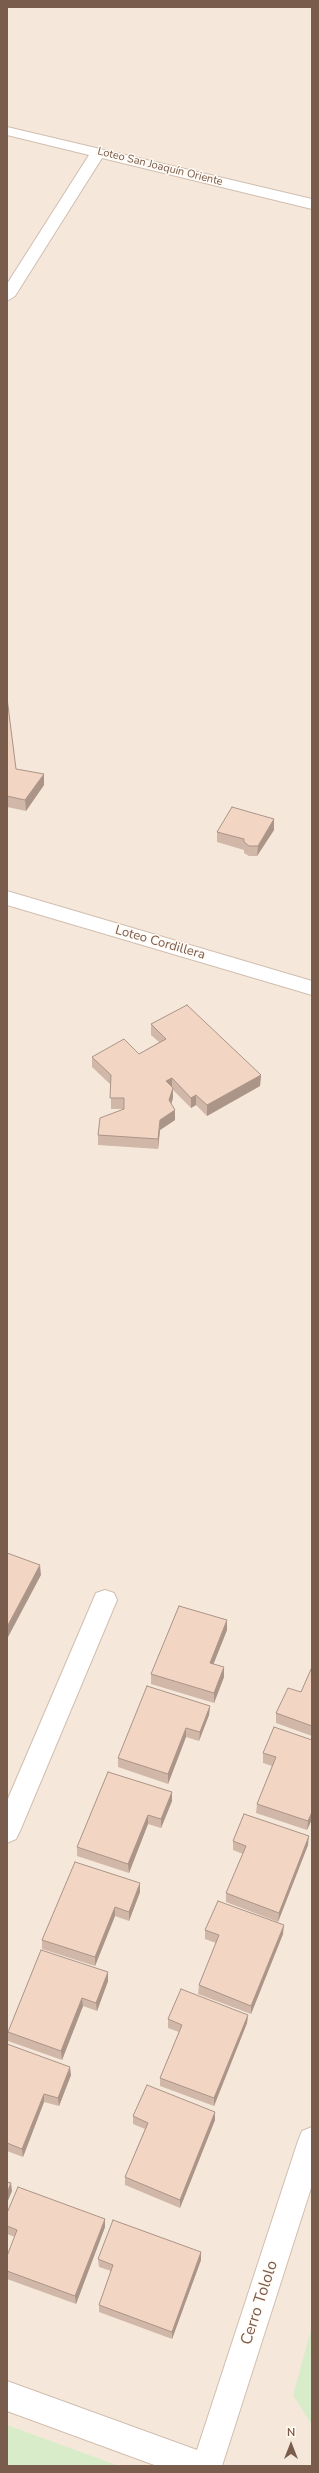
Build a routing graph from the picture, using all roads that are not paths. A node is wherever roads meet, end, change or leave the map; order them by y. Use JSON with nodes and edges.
{"nodes":[{"id":1,"x":7,"y":132,"type":"edge"},
{"id":2,"x":98,"y":152,"type":"junction"},
{"id":3,"x":312,"y":204,"type":"edge"},
{"id":4,"x":7,"y":296,"type":"edge"},
{"id":5,"x":7,"y":898,"type":"edge"},
{"id":6,"x":312,"y":988,"type":"edge"},
{"id":7,"x":106,"y":1600,"type":"dead end"},
{"id":8,"x":7,"y":1831,"type":"edge"},
{"id":9,"x":312,"y":2140,"type":"edge"},
{"id":10,"x":7,"y":2396,"type":"edge"},
{"id":11,"x":198,"y":2466,"type":"edge"},
{"id":12,"x":207,"y":2466,"type":"edge"}],
"edges":[{"from":1,"to":2,"type":"street","name":"Loteo San Joaquín Oriente"},
{"from":2,"to":3,"type":"street","name":"Loteo San Joaquín Oriente"},
{"from":2,"to":4,"type":"street"},
{"from":5,"to":6,"type":"street","name":"Loteo Cordillera"},
{"from":7,"to":8,"type":"street"},
{"from":9,"to":12,"type":"street","name":"Cerro Tololo"},
{"from":10,"to":11,"type":"street"}]}
